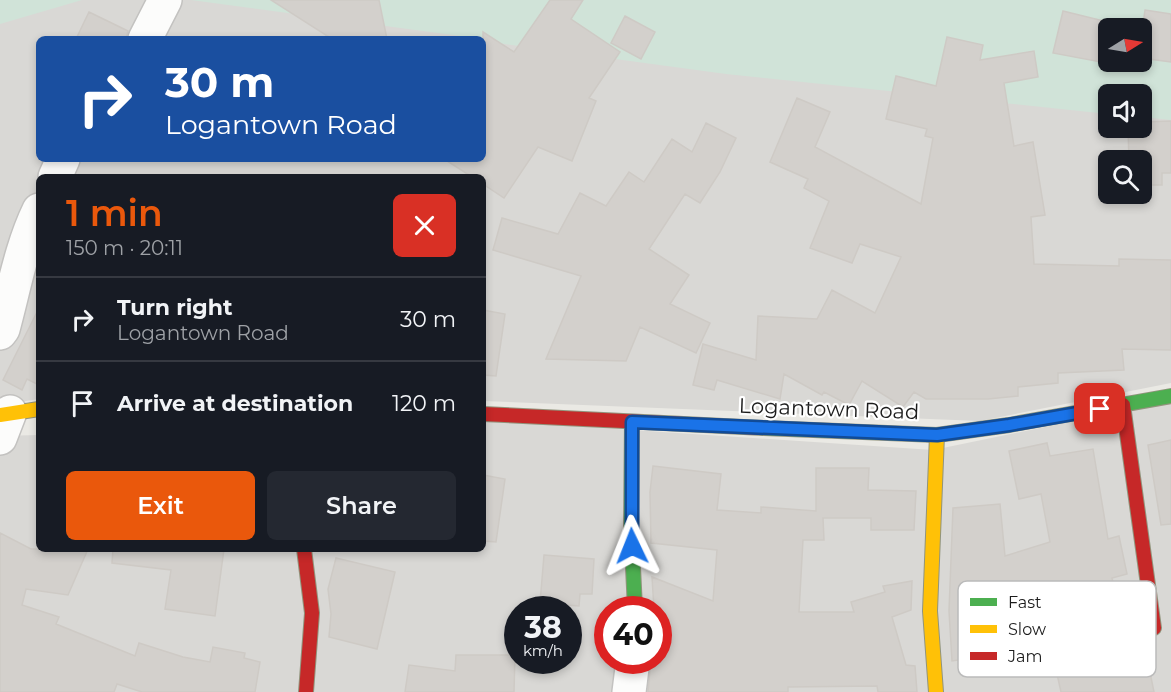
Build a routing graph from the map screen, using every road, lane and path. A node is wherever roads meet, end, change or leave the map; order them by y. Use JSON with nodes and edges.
{"nodes":[{"id":1,"x":36,"y":216,"type":"edge"},
{"id":2,"x":0,"y":333,"type":"edge"},
{"id":3,"x":1171,"y":396,"type":"edge"},
{"id":4,"x":1123,"y":405,"type":"junction"},
{"id":5,"x":486,"y":414,"type":"edge"},
{"id":6,"x":632,"y":422,"type":"junction"},
{"id":7,"x":937,"y":435,"type":"junction"},
{"id":8,"x":304,"y":552,"type":"edge"},
{"id":9,"x":1147,"y":581,"type":"edge"},
{"id":10,"x":634,"y":596,"type":"edge"},
{"id":11,"x":631,"y":674,"type":"edge"},
{"id":12,"x":306,"y":692,"type":"edge"},
{"id":13,"x":629,"y":692,"type":"edge"},
{"id":14,"x":936,"y":692,"type":"edge"}],
"edges":[{"from":1,"to":2,"type":"street"},
{"from":3,"to":4,"type":"street","name":"Logantown Road"},
{"from":4,"to":7,"type":"street","name":"Logantown Road"},
{"from":4,"to":9,"type":"street"},
{"from":5,"to":6,"type":"street","name":"Logantown Road"},
{"from":6,"to":7,"type":"street","name":"Logantown Road"},
{"from":6,"to":10,"type":"street"},
{"from":7,"to":14,"type":"street"},
{"from":8,"to":12,"type":"street"},
{"from":11,"to":13,"type":"street"}]}
